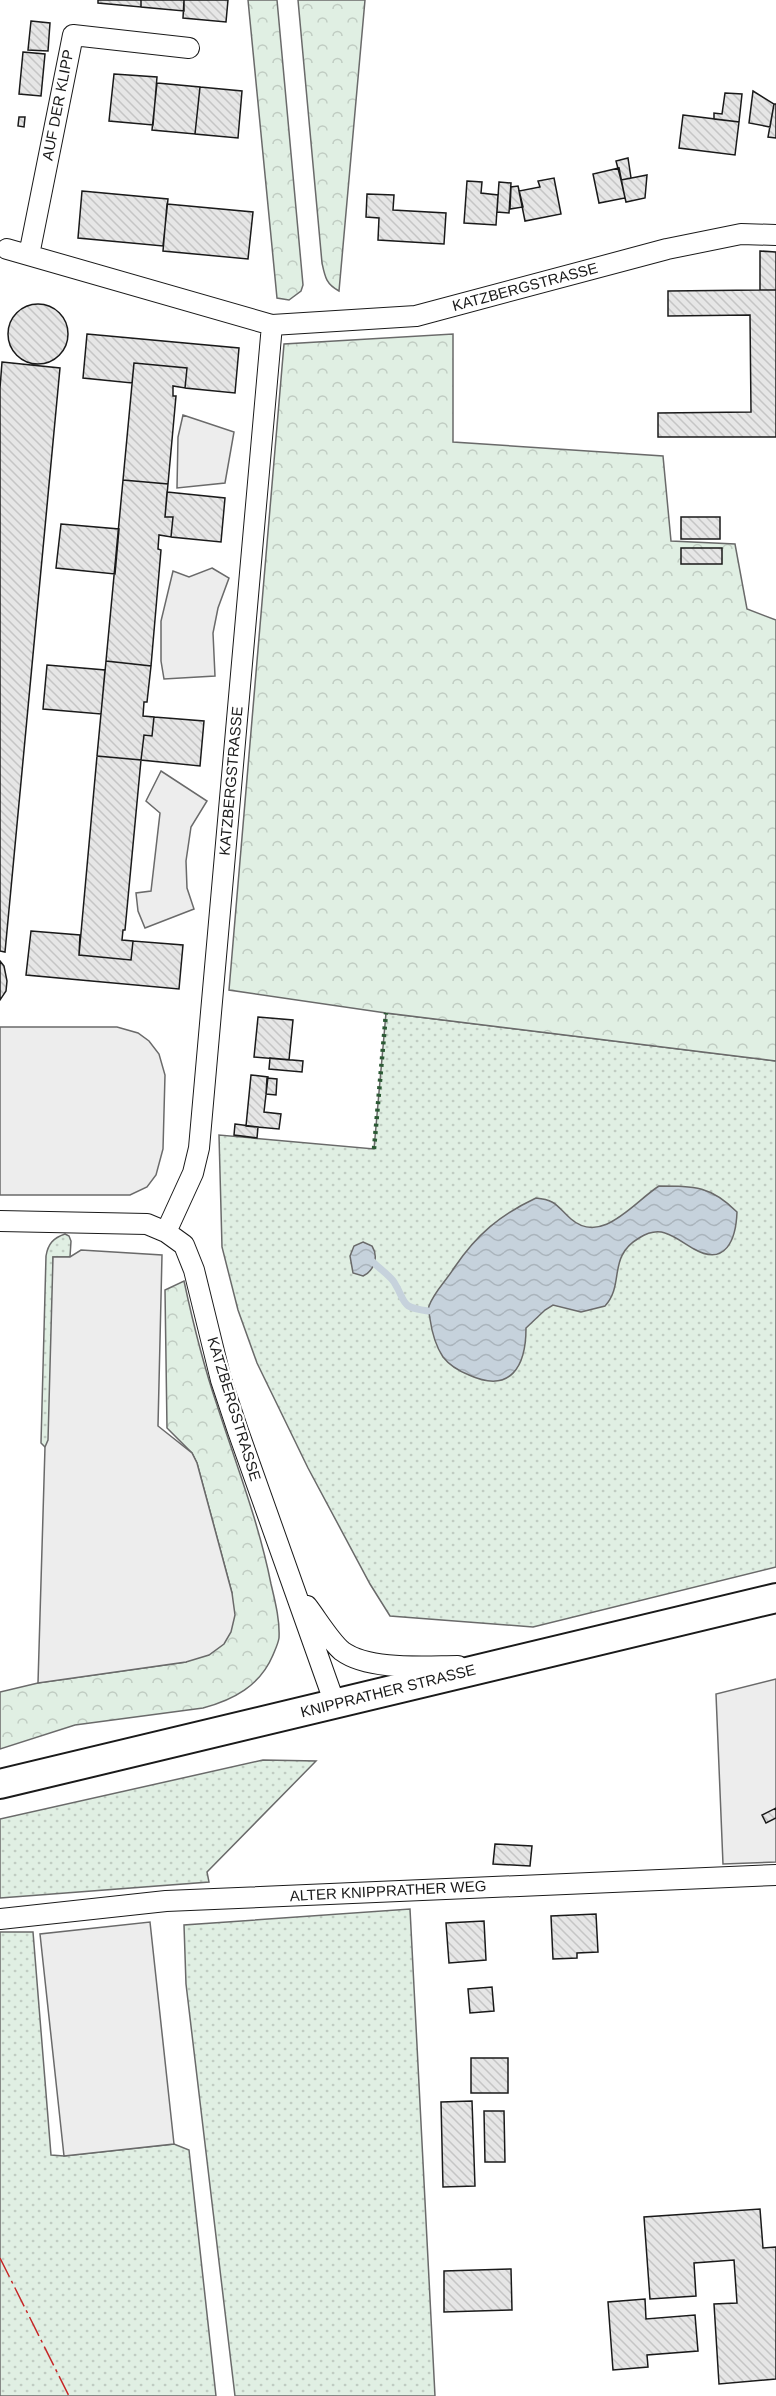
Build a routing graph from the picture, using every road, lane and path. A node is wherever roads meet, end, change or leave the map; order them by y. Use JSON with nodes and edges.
{"nodes":[{"id":1,"x":189,"y":48,"type":"dead end"},
{"id":2,"x":776,"y":235,"type":"edge"},
{"id":3,"x":8,"y":249,"type":"dead end"},
{"id":4,"x":28,"y":255,"type":"junction"},
{"id":5,"x":272,"y":325,"type":"junction"},
{"id":6,"x":0,"y":1221,"type":"edge"},
{"id":7,"x":166,"y":1232,"type":"junction"},
{"id":8,"x":296,"y":1593,"type":"junction"},
{"id":9,"x":776,"y":1598,"type":"edge"},
{"id":10,"x":494,"y":1665,"type":"junction"},
{"id":11,"x":335,"y":1704,"type":"junction"},
{"id":12,"x":0,"y":1784,"type":"edge"},
{"id":13,"x":776,"y":1875,"type":"edge"},
{"id":14,"x":0,"y":1918,"type":"edge"}],
"edges":[{"from":1,"to":4,"type":"street","name":"AUF DER KLIPP"},
{"from":2,"to":5,"type":"street","name":"KATZBERGSTRASSE"},
{"from":3,"to":4,"type":"street","name":"KATZBERGSTRASSE"},
{"from":4,"to":5,"type":"street","name":"KATZBERGSTRASSE"},
{"from":5,"to":7,"type":"street","name":"KATZBERGSTRASSE"},
{"from":6,"to":7,"type":"street","name":"KATZBERGSTRASSE"},
{"from":7,"to":8,"type":"street","name":"KATZBERGSTRASSE"},
{"from":8,"to":10,"type":"street","name":"KATZBERGSTRASSE"},
{"from":8,"to":11,"type":"street","name":"KATZBERGSTRASSE"},
{"from":9,"to":10,"type":"main road","name":"KNIPPRATHER STRASSE"},
{"from":10,"to":11,"type":"main road","name":"KNIPPRATHER STRASSE"},
{"from":11,"to":12,"type":"main road","name":"KNIPPRATHER STRASSE"},
{"from":13,"to":14,"type":"street","name":"ALTER KNIPPRATHER WEG"}]}
